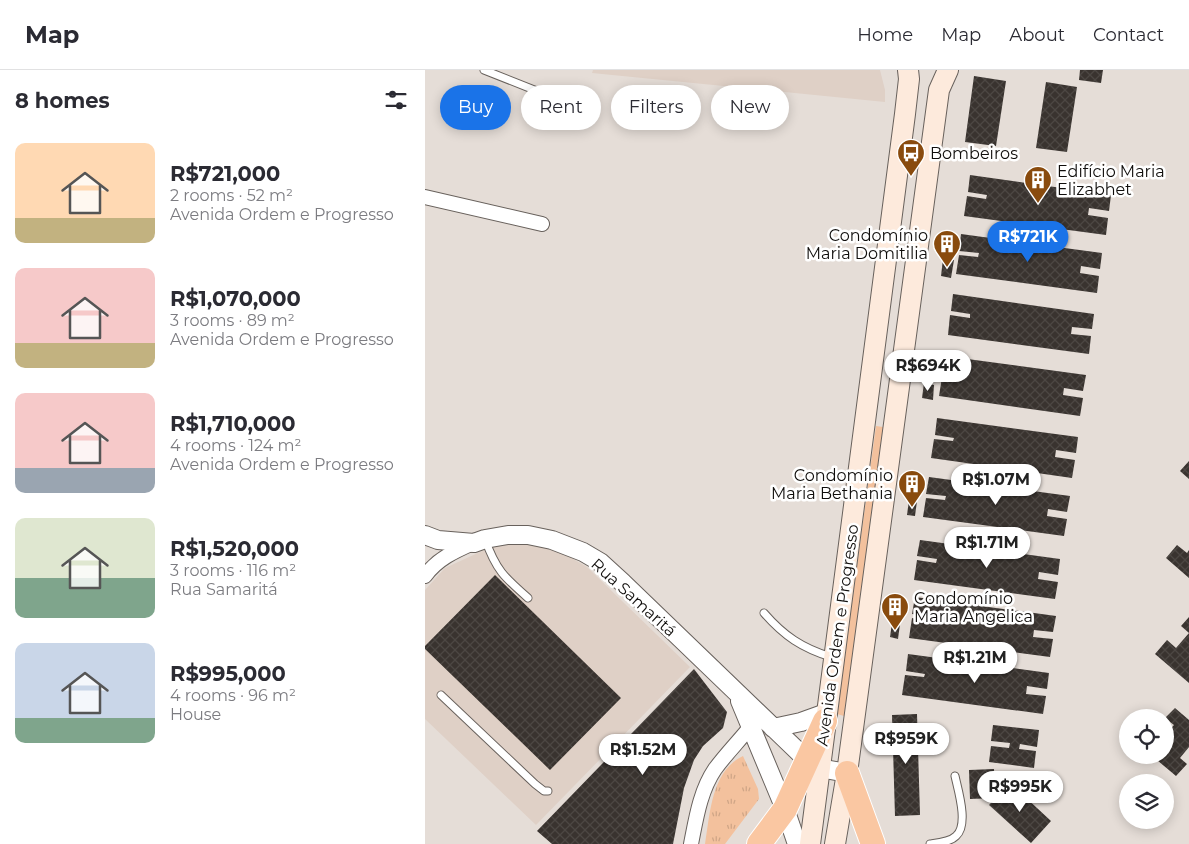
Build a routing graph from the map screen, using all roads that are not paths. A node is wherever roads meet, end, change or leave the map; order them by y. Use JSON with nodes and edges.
{"nodes":[{"id":1,"x":484,"y":70,"type":"edge"},
{"id":2,"x":908,"y":70,"type":"edge"},
{"id":3,"x":948,"y":70,"type":"edge"},
{"id":4,"x":522,"y":85,"type":"edge"},
{"id":5,"x":425,"y":197,"type":"edge"},
{"id":6,"x":542,"y":224,"type":"dead end"},
{"id":7,"x":425,"y":535,"type":"edge"},
{"id":8,"x":479,"y":541,"type":"junction"},
{"id":9,"x":425,"y":576,"type":"edge"},
{"id":10,"x":528,"y":598,"type":"dead end"},
{"id":11,"x":764,"y":613,"type":"dead end"},
{"id":12,"x":834,"y":658,"type":"junction"},
{"id":13,"x":737,"y":693,"type":"junction"},
{"id":14,"x":441,"y":695,"type":"dead end"},
{"id":15,"x":826,"y":717,"type":"junction"},
{"id":16,"x":751,"y":726,"type":"junction"},
{"id":17,"x":773,"y":728,"type":"junction"},
{"id":18,"x":760,"y":748,"type":"junction"},
{"id":19,"x":727,"y":755,"type":"junction"},
{"id":20,"x":814,"y":765,"type":"junction"},
{"id":21,"x":847,"y":773,"type":"junction"},
{"id":22,"x":955,"y":776,"type":"dead end"},
{"id":23,"x":548,"y":791,"type":"dead end"},
{"id":24,"x":785,"y":809,"type":"junction"},
{"id":25,"x":691,"y":844,"type":"edge"},
{"id":26,"x":759,"y":844,"type":"edge"},
{"id":27,"x":797,"y":844,"type":"edge"},
{"id":28,"x":810,"y":844,"type":"edge"},
{"id":29,"x":835,"y":844,"type":"edge"},
{"id":30,"x":873,"y":844,"type":"edge"},
{"id":31,"x":930,"y":844,"type":"edge"}],
"edges":[{"from":1,"to":4,"type":"lane"},
{"from":2,"to":12,"type":"main road","name":"Avenida Ordem e Progresso"},
{"from":3,"to":21,"type":"main road","name":"Avenida Ordem e Progresso"},
{"from":5,"to":6,"type":"street"},
{"from":7,"to":8,"type":"street","name":"Rua Samaritá"},
{"from":8,"to":9,"type":"street"},
{"from":8,"to":10,"type":"lane"},
{"from":8,"to":13,"type":"street","name":"Rua Samaritá"},
{"from":11,"to":12,"type":"lane"},
{"from":12,"to":15,"type":"main road","name":"Avenida Ordem e Progresso"},
{"from":13,"to":16,"type":"street","name":"Rua Samaritá"},
{"from":13,"to":17,"type":"street","name":"Rua Samaritá"},
{"from":14,"to":23,"type":"lane"},
{"from":15,"to":17,"type":"street"},
{"from":15,"to":20,"type":"highway"},
{"from":16,"to":18,"type":"street","name":"Rua Samaritá"},
{"from":16,"to":19,"type":"street"},
{"from":17,"to":20,"type":"street","name":"Rua Samaritá"},
{"from":18,"to":19,"type":"street"},
{"from":18,"to":24,"type":"street","name":"Rua Samaritá"},
{"from":19,"to":25,"type":"street"},
{"from":20,"to":21,"type":"street"},
{"from":20,"to":24,"type":"highway"},
{"from":20,"to":28,"type":"main road","name":"Avenida Ordem e Progresso"},
{"from":21,"to":29,"type":"main road","name":"Avenida Ordem e Progresso"},
{"from":21,"to":30,"type":"highway"},
{"from":22,"to":31,"type":"lane"},
{"from":24,"to":26,"type":"highway"},
{"from":24,"to":27,"type":"street","name":"Rua Samaritá"}]}
